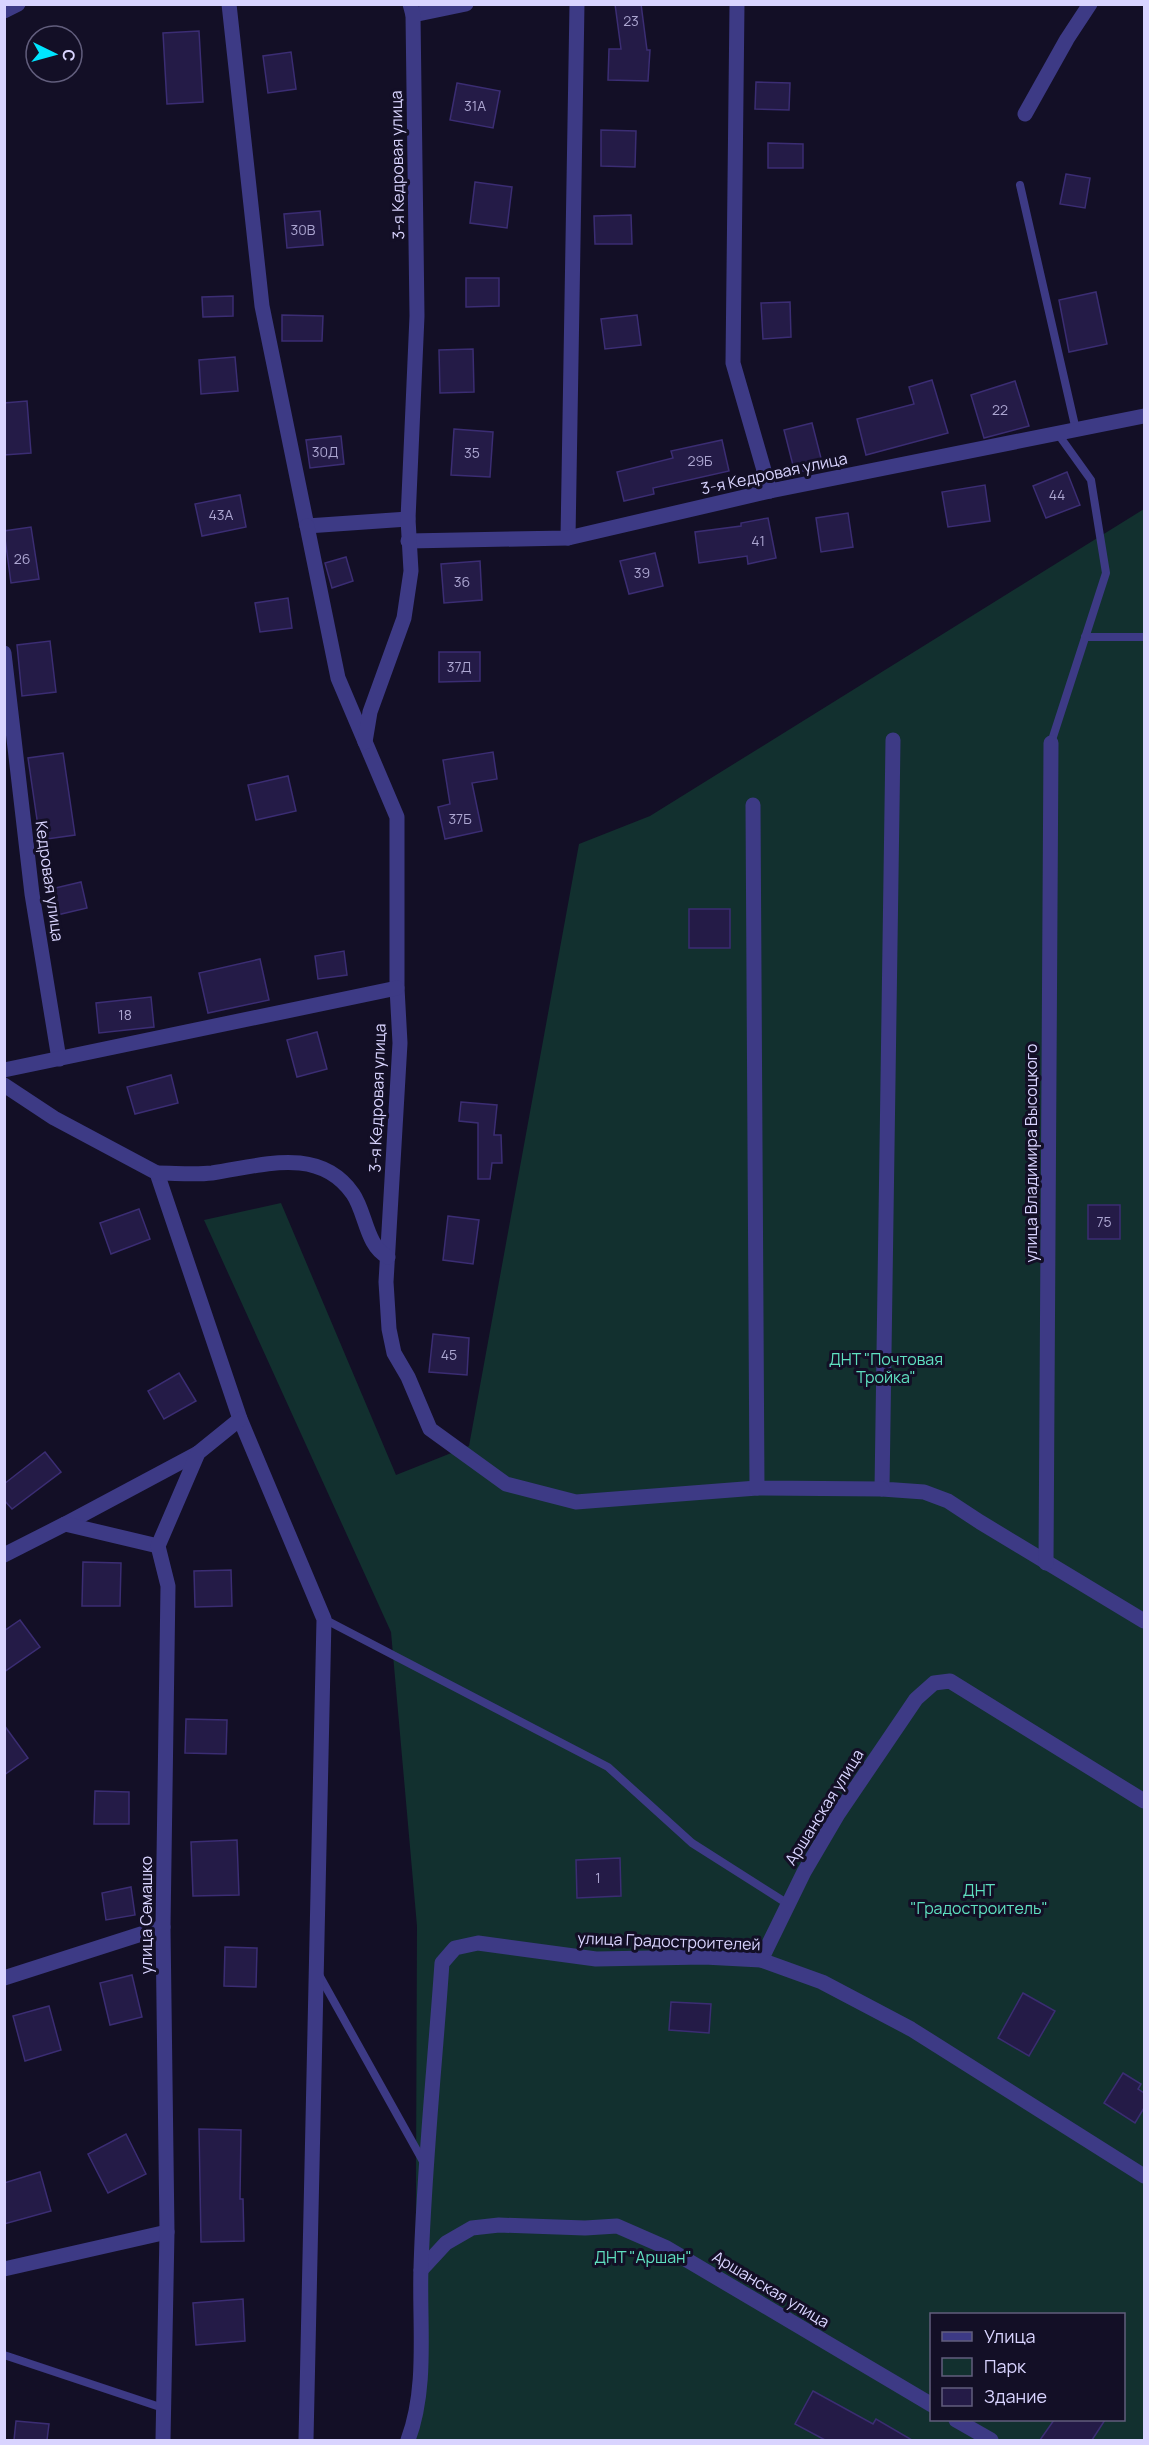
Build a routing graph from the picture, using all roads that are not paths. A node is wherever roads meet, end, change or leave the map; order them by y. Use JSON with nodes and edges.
{"nodes":[{"id":1,"x":18,"y":4,"type":"edge"},
{"id":2,"x":229,"y":4,"type":"edge"},
{"id":3,"x":466,"y":4,"type":"edge"},
{"id":4,"x":577,"y":4,"type":"edge"},
{"id":5,"x":737,"y":4,"type":"edge"},
{"id":6,"x":1090,"y":4,"type":"edge"},
{"id":7,"x":412,"y":10,"type":"edge"},
{"id":8,"x":4,"y":11,"type":"edge"},
{"id":9,"x":1025,"y":114,"type":"dead end"},
{"id":10,"x":1020,"y":185,"type":"dead end"},
{"id":11,"x":1144,"y":416,"type":"edge"},
{"id":12,"x":1076,"y":430,"type":"junction"},
{"id":13,"x":1058,"y":434,"type":"junction"},
{"id":14,"x":770,"y":491,"type":"junction"},
{"id":15,"x":408,"y":519,"type":"junction"},
{"id":16,"x":307,"y":526,"type":"junction"},
{"id":17,"x":568,"y":538,"type":"junction"},
{"id":18,"x":408,"y":541,"type":"junction"},
{"id":19,"x":1085,"y":637,"type":"junction"},
{"id":20,"x":1144,"y":637,"type":"edge"},
{"id":21,"x":4,"y":653,"type":"edge"},
{"id":22,"x":893,"y":740,"type":"dead end"},
{"id":23,"x":365,"y":742,"type":"junction"},
{"id":24,"x":1051,"y":743,"type":"joint"},
{"id":25,"x":753,"y":805,"type":"dead end"},
{"id":26,"x":397,"y":988,"type":"junction"},
{"id":27,"x":58,"y":1059,"type":"junction"},
{"id":28,"x":4,"y":1070,"type":"edge"},
{"id":29,"x":4,"y":1085,"type":"edge"},
{"id":30,"x":157,"y":1173,"type":"junction"},
{"id":31,"x":388,"y":1257,"type":"junction"},
{"id":32,"x":240,"y":1419,"type":"junction"},
{"id":33,"x":198,"y":1453,"type":"junction"},
{"id":34,"x":757,"y":1488,"type":"junction"},
{"id":35,"x":882,"y":1489,"type":"junction"},
{"id":36,"x":65,"y":1524,"type":"junction"},
{"id":37,"x":158,"y":1546,"type":"junction"},
{"id":38,"x":4,"y":1555,"type":"edge"},
{"id":39,"x":1046,"y":1563,"type":"junction"},
{"id":40,"x":324,"y":1619,"type":"junction"},
{"id":41,"x":1144,"y":1621,"type":"edge"},
{"id":42,"x":1144,"y":1801,"type":"edge"},
{"id":43,"x":788,"y":1904,"type":"junction"},
{"id":44,"x":163,"y":1927,"type":"junction"},
{"id":45,"x":761,"y":1960,"type":"junction"},
{"id":46,"x":316,"y":1970,"type":"junction"},
{"id":47,"x":4,"y":1977,"type":"edge"},
{"id":48,"x":428,"y":2169,"type":"junction"},
{"id":49,"x":1144,"y":2176,"type":"edge"},
{"id":50,"x":167,"y":2232,"type":"junction"},
{"id":51,"x":4,"y":2269,"type":"edge"},
{"id":52,"x":420,"y":2270,"type":"junction"},
{"id":53,"x":4,"y":2355,"type":"edge"},
{"id":54,"x":930,"y":2404,"type":"edge"},
{"id":55,"x":163,"y":2408,"type":"junction"},
{"id":56,"x":958,"y":2421,"type":"edge"},
{"id":57,"x":163,"y":2440,"type":"edge"},
{"id":58,"x":306,"y":2440,"type":"edge"},
{"id":59,"x":408,"y":2440,"type":"edge"},
{"id":60,"x":991,"y":2440,"type":"edge"}],
"edges":[{"from":1,"to":8,"type":"street"},
{"from":2,"to":16,"type":"street"},
{"from":3,"to":7,"type":"street"},
{"from":4,"to":17,"type":"street"},
{"from":5,"to":14,"type":"street"},
{"from":6,"to":9,"type":"street"},
{"from":7,"to":15,"type":"street","name":"3-я Кедровая улица"},
{"from":10,"to":12,"type":"lane"},
{"from":11,"to":12,"type":"street","name":"3-я Кедровая улица"},
{"from":12,"to":13,"type":"street","name":"3-я Кедровая улица"},
{"from":13,"to":14,"type":"street","name":"3-я Кедровая улица"},
{"from":13,"to":19,"type":"lane"},
{"from":14,"to":17,"type":"street","name":"3-я Кедровая улица"},
{"from":15,"to":16,"type":"street"},
{"from":15,"to":18,"type":"street","name":"3-я Кедровая улица"},
{"from":16,"to":23,"type":"street"},
{"from":17,"to":18,"type":"street","name":"3-я Кедровая улица"},
{"from":18,"to":23,"type":"street","name":"3-я Кедровая улица"},
{"from":19,"to":20,"type":"lane"},
{"from":19,"to":24,"type":"lane"},
{"from":21,"to":27,"type":"street","name":"Кедровая улица"},
{"from":22,"to":35,"type":"street"},
{"from":23,"to":26,"type":"street","name":"3-я Кедровая улица"},
{"from":24,"to":39,"type":"street","name":"улица Владимира Высоцкого"},
{"from":25,"to":34,"type":"street"},
{"from":26,"to":27,"type":"street"},
{"from":26,"to":31,"type":"street","name":"3-я Кедровая улица"},
{"from":27,"to":28,"type":"street"},
{"from":29,"to":30,"type":"street"},
{"from":30,"to":31,"type":"street"},
{"from":30,"to":32,"type":"street"},
{"from":31,"to":34,"type":"street","name":"3-я Кедровая улица"},
{"from":32,"to":33,"type":"street"},
{"from":32,"to":40,"type":"street"},
{"from":33,"to":36,"type":"street"},
{"from":33,"to":37,"type":"street"},
{"from":34,"to":35,"type":"street"},
{"from":35,"to":39,"type":"street"},
{"from":36,"to":37,"type":"street"},
{"from":36,"to":38,"type":"street"},
{"from":37,"to":44,"type":"street","name":"улица Семашко"},
{"from":39,"to":41,"type":"street"},
{"from":40,"to":43,"type":"lane"},
{"from":40,"to":46,"type":"street"},
{"from":42,"to":43,"type":"street","name":"Аршанская улица"},
{"from":43,"to":45,"type":"street","name":"Аршанская улица"},
{"from":44,"to":47,"type":"street"},
{"from":44,"to":50,"type":"street","name":"улица Семашко"},
{"from":45,"to":48,"type":"street","name":"улица Градостроителей"},
{"from":45,"to":49,"type":"street","name":"улица Градостроителей"},
{"from":46,"to":48,"type":"lane"},
{"from":46,"to":58,"type":"street"},
{"from":48,"to":52,"type":"street","name":"улица Градостроителей"},
{"from":50,"to":51,"type":"street"},
{"from":50,"to":55,"type":"street","name":"улица Семашко"},
{"from":52,"to":54,"type":"street","name":"Аршанская улица"},
{"from":52,"to":59,"type":"street","name":"улица Градостроителей"},
{"from":53,"to":55,"type":"lane"},
{"from":55,"to":57,"type":"street","name":"улица Семашко"},
{"from":56,"to":60,"type":"street"}]}
